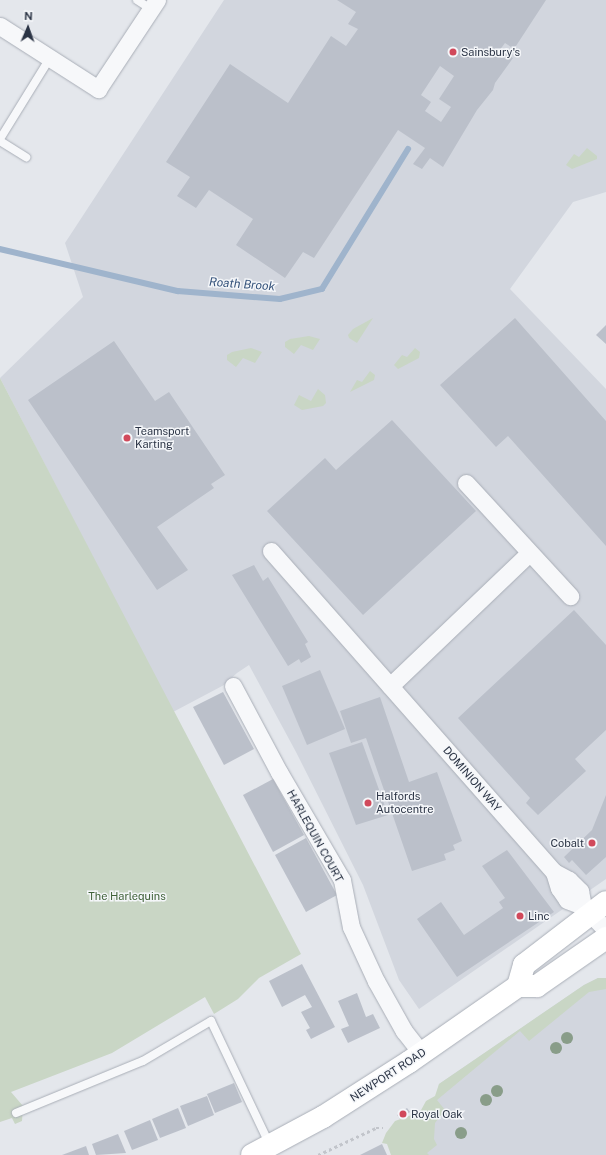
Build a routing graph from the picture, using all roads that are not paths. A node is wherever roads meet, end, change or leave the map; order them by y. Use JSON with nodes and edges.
{"nodes":[{"id":1,"x":148,"y":3,"type":"edge"},
{"id":2,"x":0,"y":26,"type":"edge"},
{"id":3,"x":50,"y":58,"type":"junction"},
{"id":4,"x":0,"y":140,"type":"edge"},
{"id":5,"x":26,"y":157,"type":"dead end"},
{"id":6,"x":466,"y":483,"type":"dead end"},
{"id":7,"x":271,"y":551,"type":"dead end"},
{"id":8,"x":529,"y":553,"type":"junction"},
{"id":9,"x":570,"y":596,"type":"dead end"},
{"id":10,"x":232,"y":686,"type":"dead end"},
{"id":11,"x":390,"y":686,"type":"junction"},
{"id":12,"x":593,"y":907,"type":"edge"},
{"id":13,"x":606,"y":930,"type":"edge"},
{"id":14,"x":606,"y":938,"type":"edge"},
{"id":15,"x":518,"y":986,"type":"junction"},
{"id":16,"x":421,"y":1053,"type":"junction"},
{"id":17,"x":16,"y":1113,"type":"dead end"},
{"id":18,"x":261,"y":1150,"type":"edge"}],
"edges":[{"from":1,"to":3,"type":"street"},
{"from":2,"to":3,"type":"street"},
{"from":3,"to":4,"type":"lane"},
{"from":4,"to":5,"type":"lane"},
{"from":6,"to":8,"type":"street"},
{"from":7,"to":11,"type":"street","name":"DOMINION WAY"},
{"from":8,"to":9,"type":"street"},
{"from":8,"to":11,"type":"street"},
{"from":10,"to":16,"type":"street","name":"HARLEQUIN COURT"},
{"from":11,"to":12,"type":"street","name":"DOMINION WAY"},
{"from":12,"to":13,"type":"street","name":"DOMINION WAY"},
{"from":12,"to":15,"type":"main road"},
{"from":14,"to":15,"type":"main road"},
{"from":15,"to":16,"type":"main road","name":"NEWPORT ROAD"},
{"from":16,"to":18,"type":"main road","name":"NEWPORT ROAD"},
{"from":17,"to":18,"type":"lane"}]}
